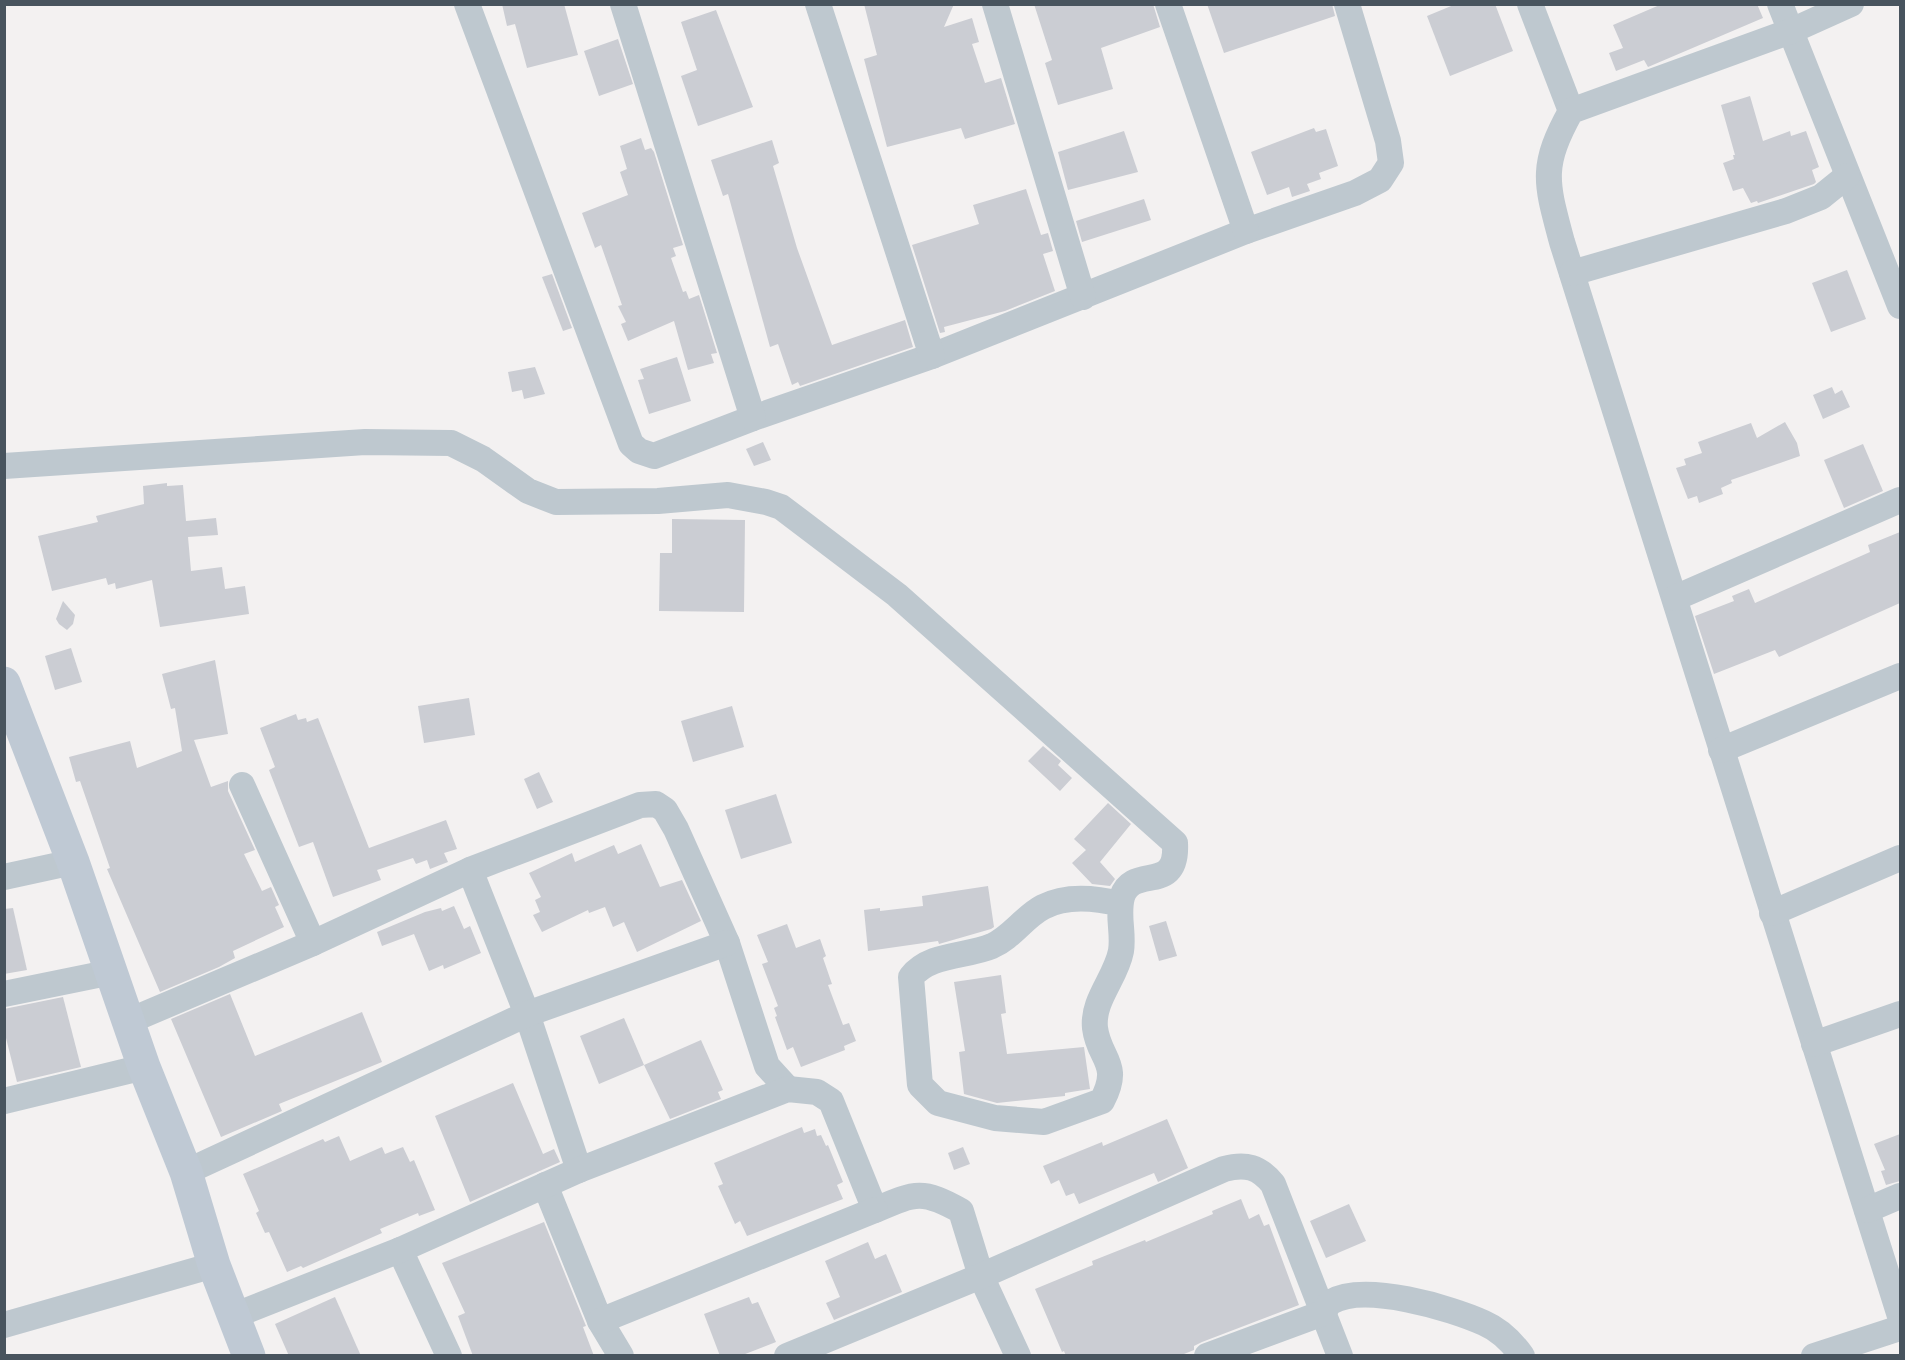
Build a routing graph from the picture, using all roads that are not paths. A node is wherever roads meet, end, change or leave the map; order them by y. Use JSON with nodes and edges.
{"nodes":[{"id":1,"x":466,"y":4,"type":"edge"},
{"id":2,"x":623,"y":4,"type":"edge"},
{"id":3,"x":818,"y":4,"type":"edge"},
{"id":4,"x":995,"y":4,"type":"edge"},
{"id":5,"x":1168,"y":4,"type":"edge"},
{"id":6,"x":1347,"y":4,"type":"edge"},
{"id":7,"x":1530,"y":4,"type":"edge"},
{"id":8,"x":1780,"y":4,"type":"edge"},
{"id":9,"x":1851,"y":4,"type":"edge"},
{"id":10,"x":1791,"y":31,"type":"junction"},
{"id":11,"x":1571,"y":111,"type":"junction"},
{"id":12,"x":1847,"y":176,"type":"junction"},
{"id":13,"x":1246,"y":231,"type":"junction"},
{"id":14,"x":1572,"y":273,"type":"junction"},
{"id":15,"x":1083,"y":297,"type":"junction"},
{"id":16,"x":1900,"y":306,"type":"edge"},
{"id":17,"x":932,"y":356,"type":"junction"},
{"id":18,"x":753,"y":418,"type":"junction"},
{"id":19,"x":4,"y":466,"type":"edge"},
{"id":20,"x":1900,"y":500,"type":"edge"},
{"id":21,"x":1675,"y":598,"type":"junction"},
{"id":22,"x":1900,"y":676,"type":"edge"},
{"id":23,"x":5,"y":685,"type":"edge"},
{"id":24,"x":1721,"y":750,"type":"junction"},
{"id":25,"x":242,"y":785,"type":"dead end"},
{"id":26,"x":1900,"y":858,"type":"edge"},
{"id":27,"x":73,"y":862,"type":"junction"},
{"id":28,"x":470,"y":870,"type":"junction"},
{"id":29,"x":4,"y":877,"type":"edge"},
{"id":30,"x":1120,"y":904,"type":"junction"},
{"id":31,"x":1772,"y":913,"type":"junction"},
{"id":32,"x":313,"y":943,"type":"junction"},
{"id":33,"x":728,"y":943,"type":"junction"},
{"id":34,"x":112,"y":972,"type":"junction"},
{"id":35,"x":4,"y":994,"type":"edge"},
{"id":36,"x":527,"y":1014,"type":"junction"},
{"id":37,"x":1900,"y":1014,"type":"edge"},
{"id":38,"x":129,"y":1021,"type":"junction"},
{"id":39,"x":1814,"y":1044,"type":"junction"},
{"id":40,"x":144,"y":1067,"type":"junction"},
{"id":41,"x":788,"y":1089,"type":"junction"},
{"id":42,"x":4,"y":1101,"type":"edge"},
{"id":43,"x":579,"y":1170,"type":"junction"},
{"id":44,"x":186,"y":1172,"type":"junction"},
{"id":45,"x":545,"y":1185,"type":"junction"},
{"id":46,"x":1900,"y":1196,"type":"edge"},
{"id":47,"x":875,"y":1210,"type":"junction"},
{"id":48,"x":1866,"y":1210,"type":"junction"},
{"id":49,"x":400,"y":1250,"type":"junction"},
{"id":50,"x":214,"y":1265,"type":"junction"},
{"id":51,"x":981,"y":1276,"type":"junction"},
{"id":52,"x":1323,"y":1313,"type":"junction"},
{"id":53,"x":233,"y":1316,"type":"junction"},
{"id":54,"x":1900,"y":1316,"type":"edge"},
{"id":55,"x":600,"y":1321,"type":"junction"},
{"id":56,"x":4,"y":1324,"type":"edge"},
{"id":57,"x":1900,"y":1328,"type":"edge"},
{"id":58,"x":249,"y":1356,"type":"edge"},
{"id":59,"x":449,"y":1356,"type":"edge"},
{"id":60,"x":621,"y":1356,"type":"edge"},
{"id":61,"x":787,"y":1356,"type":"edge"},
{"id":62,"x":1018,"y":1356,"type":"edge"},
{"id":63,"x":1207,"y":1356,"type":"edge"},
{"id":64,"x":1340,"y":1356,"type":"edge"},
{"id":65,"x":1522,"y":1356,"type":"edge"},
{"id":66,"x":1814,"y":1356,"type":"edge"}],
"edges":[{"from":1,"to":18,"type":"street"},
{"from":2,"to":18,"type":"street"},
{"from":3,"to":17,"type":"street"},
{"from":4,"to":15,"type":"street"},
{"from":5,"to":13,"type":"street"},
{"from":6,"to":13,"type":"street"},
{"from":7,"to":11,"type":"street"},
{"from":8,"to":10,"type":"street"},
{"from":9,"to":10,"type":"street"},
{"from":10,"to":11,"type":"street"},
{"from":10,"to":12,"type":"street"},
{"from":11,"to":14,"type":"street"},
{"from":12,"to":14,"type":"street"},
{"from":12,"to":16,"type":"street"},
{"from":13,"to":15,"type":"street"},
{"from":14,"to":21,"type":"street"},
{"from":15,"to":17,"type":"street"},
{"from":17,"to":18,"type":"street"},
{"from":19,"to":30,"type":"street"},
{"from":20,"to":21,"type":"street"},
{"from":21,"to":24,"type":"street"},
{"from":22,"to":24,"type":"street"},
{"from":23,"to":27,"type":"street"},
{"from":24,"to":31,"type":"street"},
{"from":25,"to":32,"type":"street"},
{"from":26,"to":31,"type":"street"},
{"from":27,"to":29,"type":"street"},
{"from":27,"to":34,"type":"street"},
{"from":28,"to":32,"type":"street"},
{"from":28,"to":33,"type":"street"},
{"from":28,"to":36,"type":"street"},
{"from":30,"to":30,"type":"street"},
{"from":31,"to":39,"type":"street"},
{"from":32,"to":38,"type":"street"},
{"from":33,"to":36,"type":"street"},
{"from":33,"to":41,"type":"street"},
{"from":34,"to":35,"type":"street"},
{"from":34,"to":38,"type":"street"},
{"from":36,"to":43,"type":"street"},
{"from":36,"to":44,"type":"street"},
{"from":37,"to":39,"type":"street"},
{"from":38,"to":40,"type":"street"},
{"from":39,"to":48,"type":"street"},
{"from":40,"to":42,"type":"street"},
{"from":40,"to":44,"type":"street"},
{"from":41,"to":43,"type":"street"},
{"from":41,"to":47,"type":"street"},
{"from":43,"to":45,"type":"street"},
{"from":44,"to":50,"type":"street"},
{"from":45,"to":49,"type":"street"},
{"from":45,"to":55,"type":"street"},
{"from":46,"to":48,"type":"street"},
{"from":47,"to":51,"type":"street"},
{"from":47,"to":55,"type":"street"},
{"from":48,"to":54,"type":"street"},
{"from":49,"to":53,"type":"street"},
{"from":49,"to":59,"type":"street"},
{"from":50,"to":53,"type":"street"},
{"from":50,"to":56,"type":"street"},
{"from":51,"to":52,"type":"street"},
{"from":51,"to":61,"type":"street"},
{"from":51,"to":62,"type":"street"},
{"from":52,"to":63,"type":"street"},
{"from":52,"to":64,"type":"street"},
{"from":52,"to":65,"type":"street"},
{"from":53,"to":58,"type":"street"},
{"from":55,"to":60,"type":"street"},
{"from":57,"to":66,"type":"street"}]}
